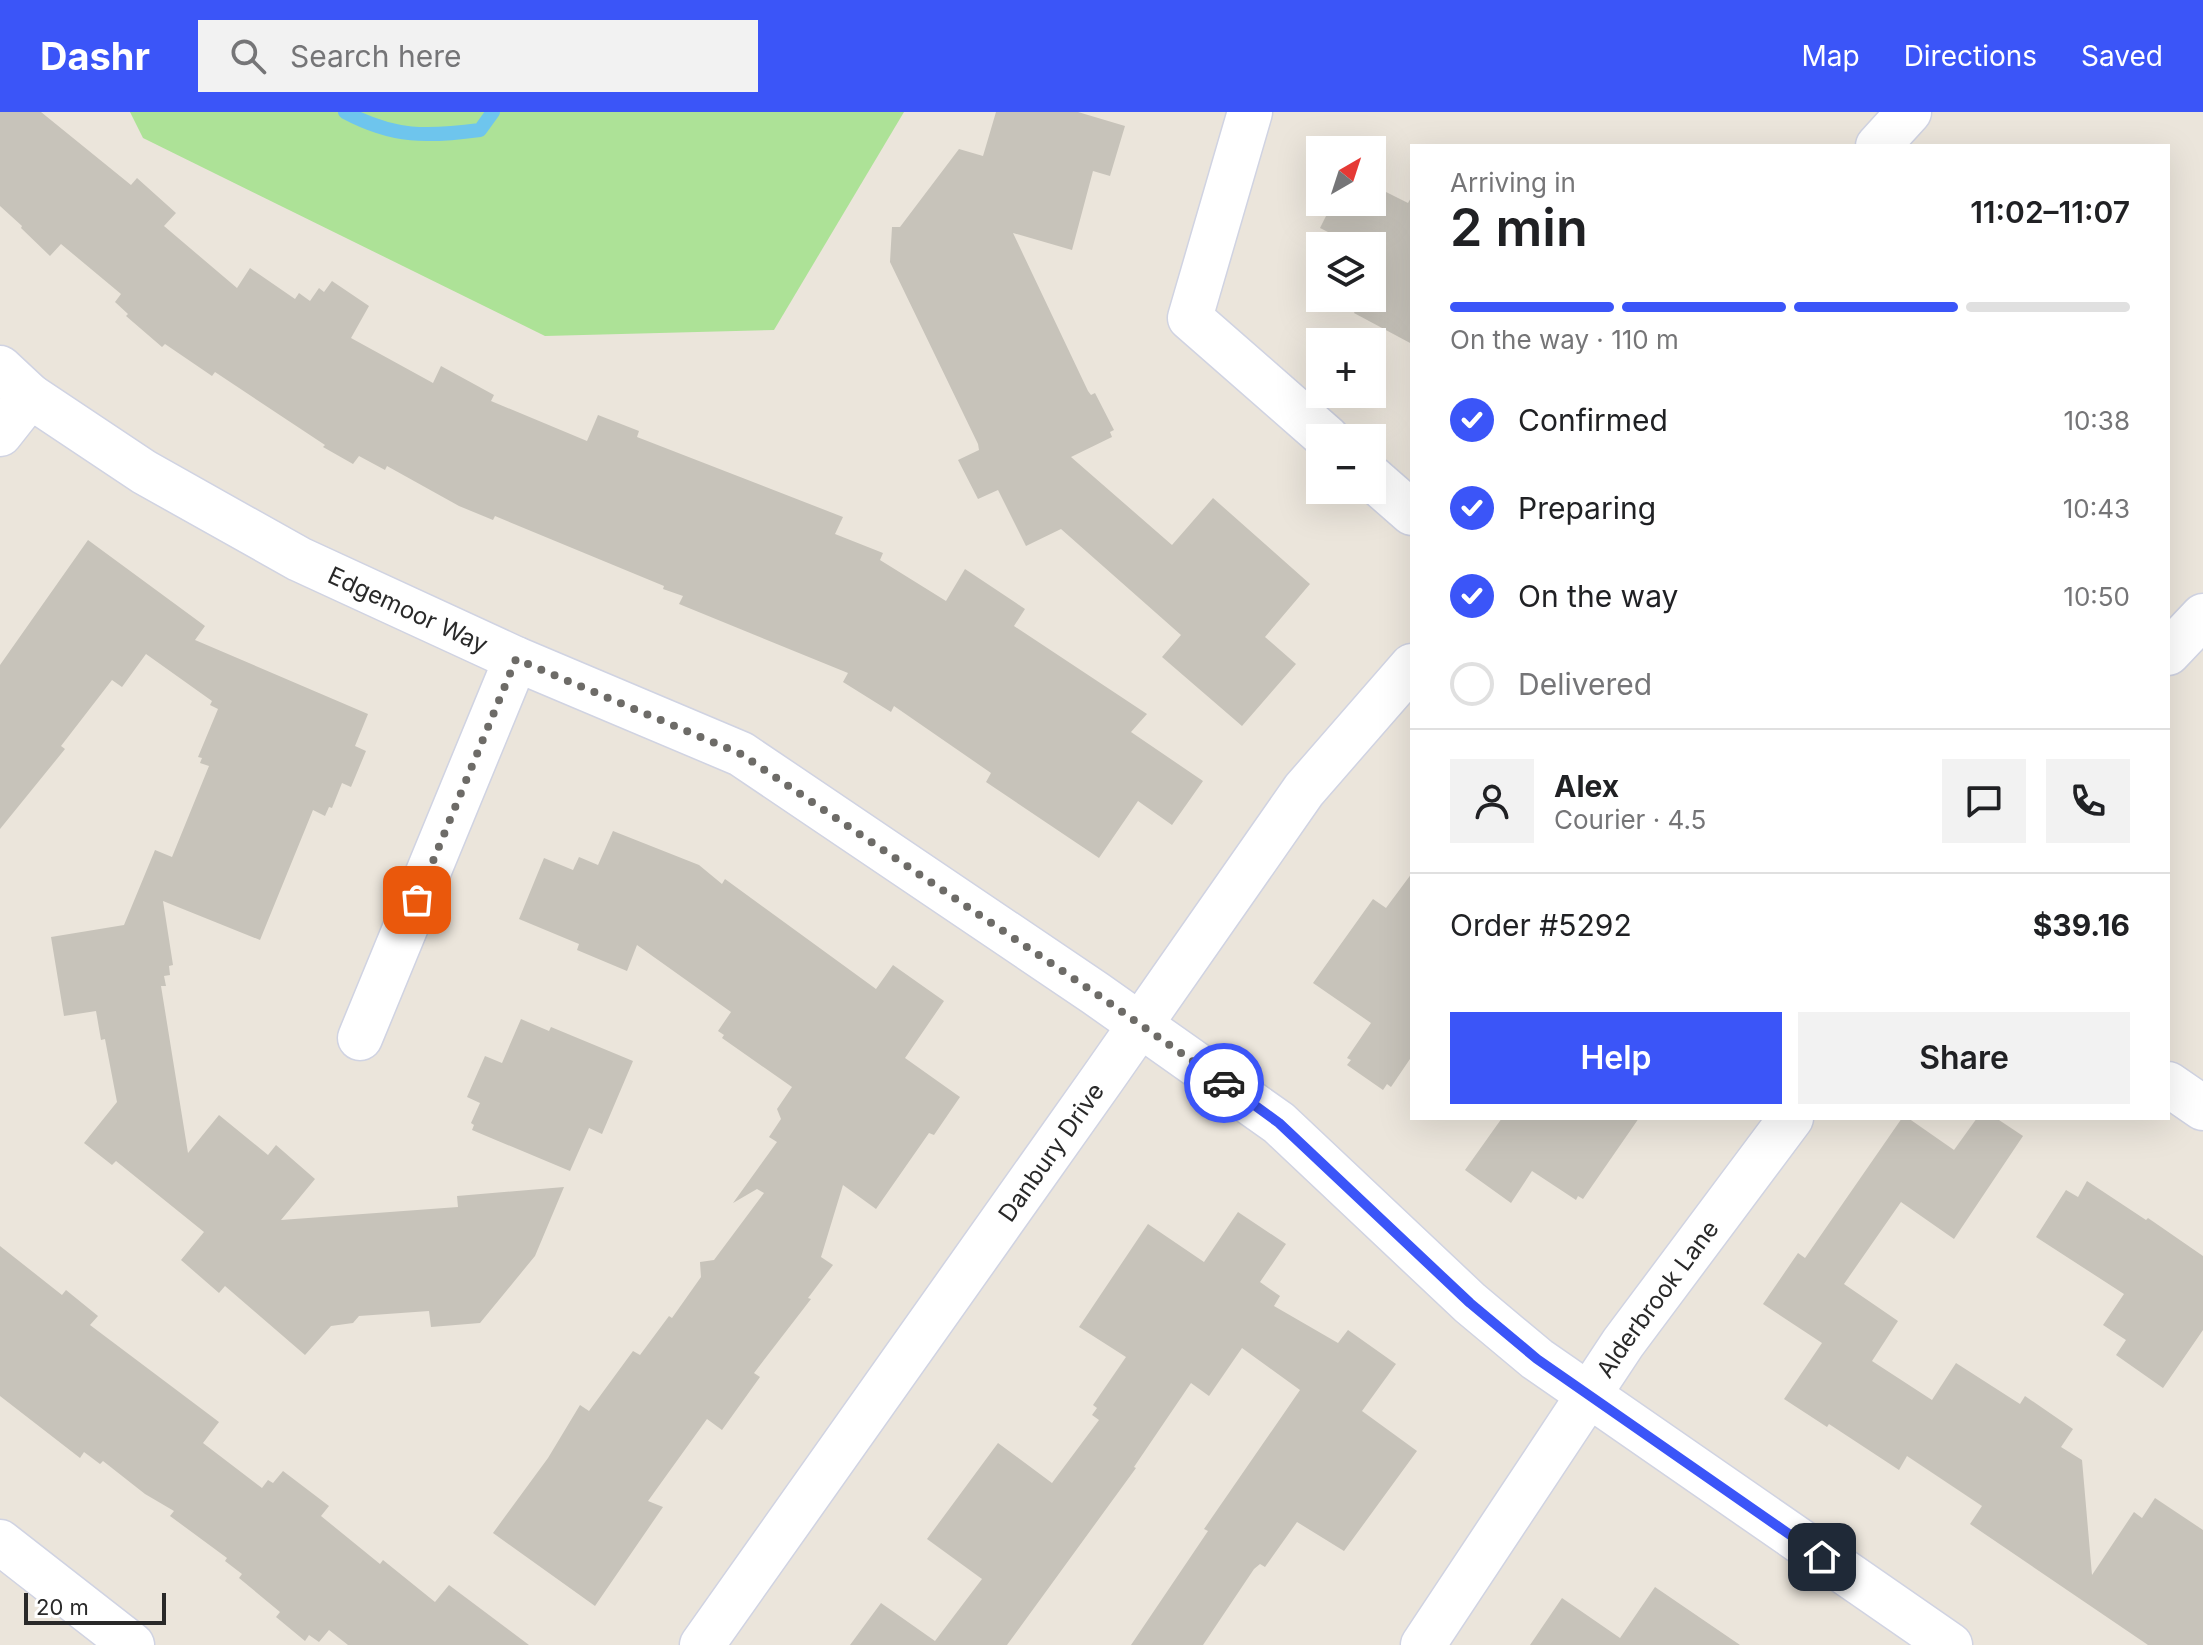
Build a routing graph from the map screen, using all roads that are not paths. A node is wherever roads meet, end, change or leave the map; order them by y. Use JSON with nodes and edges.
{"nodes":[{"id":1,"x":1250,"y":112,"type":"edge"},
{"id":2,"x":1909,"y":112,"type":"edge"},
{"id":3,"x":1880,"y":144,"type":"edge"},
{"id":4,"x":15,"y":382,"type":"edge"},
{"id":5,"x":1311,"y":424,"type":"edge"},
{"id":6,"x":0,"y":434,"type":"edge"},
{"id":7,"x":1386,"y":490,"type":"edge"},
{"id":8,"x":1410,"y":511,"type":"edge"},
{"id":9,"x":2203,"y":616,"type":"edge"},
{"id":10,"x":2170,"y":651,"type":"edge"},
{"id":11,"x":516,"y":659,"type":"junction"},
{"id":12,"x":1410,"y":668,"type":"edge"},
{"id":13,"x":1139,"y":1024,"type":"junction"},
{"id":14,"x":360,"y":1038,"type":"dead end"},
{"id":15,"x":2170,"y":1085,"type":"edge"},
{"id":16,"x":2203,"y":1108,"type":"edge"},
{"id":17,"x":1790,"y":1120,"type":"edge"},
{"id":18,"x":1589,"y":1396,"type":"junction"},
{"id":19,"x":0,"y":1542,"type":"edge"},
{"id":20,"x":132,"y":1645,"type":"edge"},
{"id":21,"x":702,"y":1645,"type":"edge"},
{"id":22,"x":1423,"y":1645,"type":"edge"},
{"id":23,"x":1950,"y":1645,"type":"edge"}],
"edges":[{"from":1,"to":5,"type":"street"},
{"from":2,"to":3,"type":"street"},
{"from":4,"to":6,"type":"street"},
{"from":4,"to":11,"type":"street","name":"Edgemoor Way"},
{"from":7,"to":8,"type":"street"},
{"from":9,"to":10,"type":"street"},
{"from":11,"to":13,"type":"street","name":"Edgemoor Way"},
{"from":11,"to":14,"type":"street"},
{"from":12,"to":13,"type":"street","name":"Danbury Drive"},
{"from":13,"to":18,"type":"street","name":"Edgemoor Way"},
{"from":13,"to":21,"type":"street","name":"Danbury Drive"},
{"from":15,"to":16,"type":"street"},
{"from":17,"to":18,"type":"street","name":"Alderbrook Lane"},
{"from":18,"to":22,"type":"street","name":"Alderbrook Lane"},
{"from":18,"to":23,"type":"street","name":"Edgemoor Way"},
{"from":19,"to":20,"type":"street"}]}
